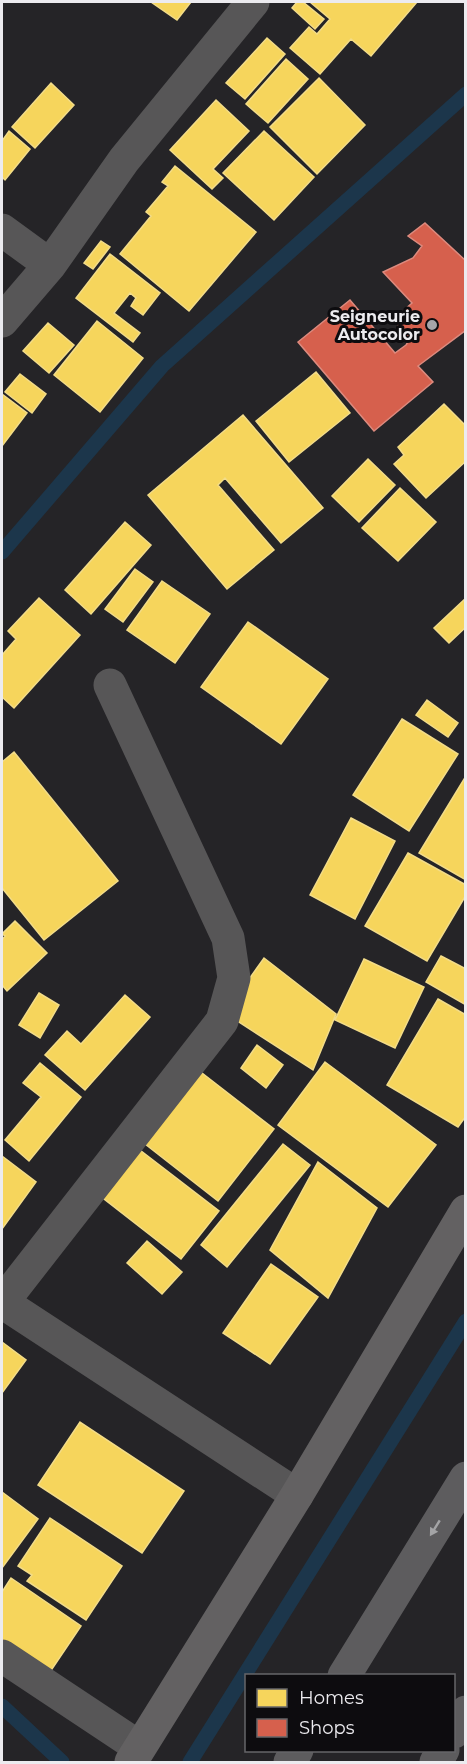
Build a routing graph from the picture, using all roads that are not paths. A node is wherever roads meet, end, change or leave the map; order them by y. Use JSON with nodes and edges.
{"nodes":[{"id":1,"x":253,"y":2,"type":"edge"},
{"id":2,"x":2,"y":230,"type":"edge"},
{"id":3,"x":50,"y":265,"type":"junction"},
{"id":4,"x":2,"y":321,"type":"edge"},
{"id":5,"x":110,"y":685,"type":"dead end"},
{"id":6,"x":465,"y":1211,"type":"edge"},
{"id":7,"x":2,"y":1302,"type":"edge"},
{"id":8,"x":465,"y":1478,"type":"edge"},
{"id":9,"x":297,"y":1495,"type":"junction"},
{"id":10,"x":2,"y":1656,"type":"edge"},
{"id":11,"x":345,"y":1674,"type":"edge"},
{"id":12,"x":465,"y":1712,"type":"edge"},
{"id":13,"x":455,"y":1729,"type":"edge"},
{"id":14,"x":135,"y":1755,"type":"edge"}],
"edges":[{"from":1,"to":3,"type":"street"},
{"from":2,"to":3,"type":"street"},
{"from":3,"to":4,"type":"street"},
{"from":5,"to":7,"type":"street"},
{"from":6,"to":9,"type":"street"},
{"from":7,"to":9,"type":"street"},
{"from":8,"to":11,"type":"highway","one_way":true},
{"from":9,"to":14,"type":"street"},
{"from":10,"to":14,"type":"street"},
{"from":12,"to":13,"type":"highway"}]}
